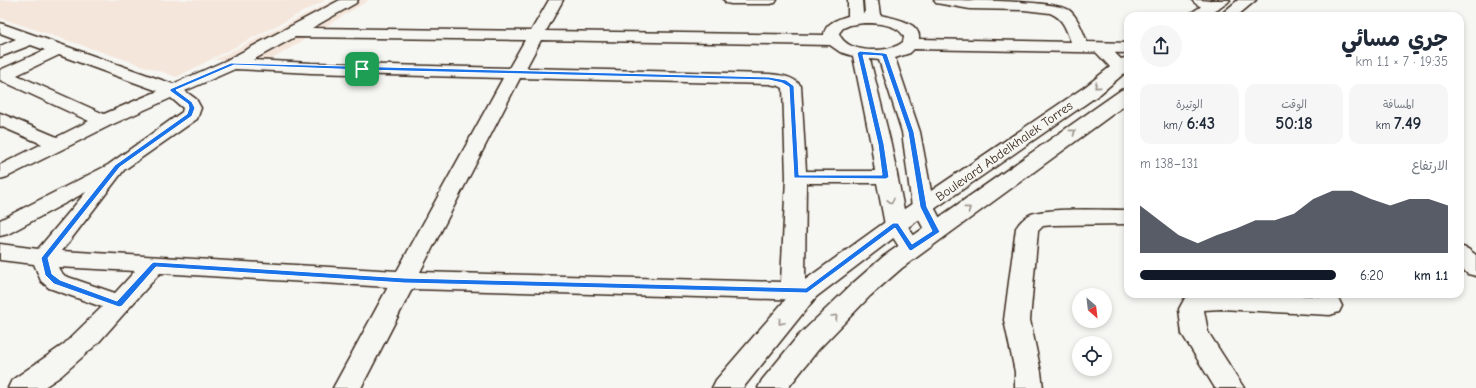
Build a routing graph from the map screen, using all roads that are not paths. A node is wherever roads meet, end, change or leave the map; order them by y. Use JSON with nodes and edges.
{"nodes":[{"id":1,"x":351,"y":0,"type":"edge"},
{"id":2,"x":556,"y":0,"type":"edge"},
{"id":3,"x":731,"y":0,"type":"edge"},
{"id":4,"x":770,"y":0,"type":"edge"},
{"id":5,"x":855,"y":0,"type":"edge"},
{"id":6,"x":871,"y":0,"type":"edge"},
{"id":7,"x":941,"y":0,"type":"edge"},
{"id":8,"x":1199,"y":0,"type":"edge"},
{"id":9,"x":1248,"y":0,"type":"edge"},
{"id":10,"x":1218,"y":3,"type":"edge"},
{"id":11,"x":1203,"y":12,"type":"edge"},
{"id":12,"x":1232,"y":12,"type":"edge"},
{"id":13,"x":873,"y":18,"type":"junction"},
{"id":14,"x":856,"y":19,"type":"junction"},
{"id":15,"x":1,"y":28,"type":"edge"},
{"id":16,"x":297,"y":30,"type":"junction"},
{"id":17,"x":536,"y":34,"type":"junction"},
{"id":18,"x":833,"y":38,"type":"junction"},
{"id":19,"x":31,"y":39,"type":"junction"},
{"id":20,"x":911,"y":42,"type":"junction"},
{"id":21,"x":1079,"y":43,"type":"junction"},
{"id":22,"x":1124,"y":43,"type":"edge"},
{"id":23,"x":1100,"y":48,"type":"junction"},
{"id":24,"x":1124,"y":48,"type":"edge"},
{"id":25,"x":59,"y":49,"type":"junction"},
{"id":26,"x":0,"y":52,"type":"edge"},
{"id":27,"x":860,"y":53,"type":"junction"},
{"id":28,"x":884,"y":54,"type":"junction"},
{"id":29,"x":233,"y":64,"type":"junction"},
{"id":30,"x":1124,"y":64,"type":"edge"},
{"id":31,"x":515,"y":72,"type":"junction"},
{"id":32,"x":1,"y":75,"type":"edge"},
{"id":33,"x":172,"y":90,"type":"junction"},
{"id":34,"x":1124,"y":97,"type":"edge"},
{"id":35,"x":0,"y":119,"type":"edge"},
{"id":36,"x":104,"y":121,"type":"junction"},
{"id":37,"x":57,"y":144,"type":"junction"},
{"id":38,"x":117,"y":166,"type":"junction"},
{"id":39,"x":0,"y":173,"type":"edge"},
{"id":40,"x":796,"y":177,"type":"junction"},
{"id":41,"x":886,"y":177,"type":"junction"},
{"id":42,"x":924,"y":207,"type":"junction"},
{"id":43,"x":1124,"y":217,"type":"edge"},
{"id":44,"x":896,"y":224,"type":"junction"},
{"id":45,"x":0,"y":229,"type":"edge"},
{"id":46,"x":936,"y":232,"type":"junction"},
{"id":47,"x":911,"y":248,"type":"junction"},
{"id":48,"x":0,"y":252,"type":"edge"},
{"id":49,"x":44,"y":258,"type":"junction"},
{"id":50,"x":1464,"y":258,"type":"edge"},
{"id":51,"x":154,"y":264,"type":"junction"},
{"id":52,"x":1476,"y":268,"type":"edge"},
{"id":53,"x":404,"y":280,"type":"junction"},
{"id":54,"x":800,"y":290,"type":"junction"},
{"id":55,"x":119,"y":304,"type":"junction"},
{"id":56,"x":1330,"y":306,"type":"dead end"},
{"id":57,"x":22,"y":388,"type":"edge"},
{"id":58,"x":347,"y":388,"type":"edge"},
{"id":59,"x":726,"y":388,"type":"edge"},
{"id":60,"x":772,"y":388,"type":"edge"},
{"id":61,"x":1029,"y":388,"type":"edge"},
{"id":62,"x":1230,"y":388,"type":"edge"}],
"edges":[{"from":1,"to":16,"type":"street"},
{"from":2,"to":17,"type":"street"},
{"from":3,"to":4,"type":"street"},
{"from":5,"to":14,"type":"street"},
{"from":6,"to":13,"type":"street"},
{"from":7,"to":21,"type":"street"},
{"from":8,"to":10,"type":"street"},
{"from":9,"to":12,"type":"street"},
{"from":10,"to":11,"type":"street"},
{"from":13,"to":14,"type":"street"},
{"from":13,"to":20,"type":"street"},
{"from":14,"to":18,"type":"street"},
{"from":15,"to":19,"type":"street"},
{"from":16,"to":17,"type":"street"},
{"from":16,"to":29,"type":"street"},
{"from":17,"to":18,"type":"street"},
{"from":17,"to":31,"type":"street"},
{"from":18,"to":27,"type":"street"},
{"from":19,"to":25,"type":"street"},
{"from":19,"to":26,"type":"street"},
{"from":20,"to":21,"type":"street"},
{"from":20,"to":23,"type":"street"},
{"from":20,"to":28,"type":"street"},
{"from":21,"to":22,"type":"street"},
{"from":23,"to":24,"type":"street"},
{"from":23,"to":30,"type":"street"},
{"from":25,"to":32,"type":"street"},
{"from":25,"to":33,"type":"street"},
{"from":27,"to":28,"type":"street"},
{"from":27,"to":41,"type":"street"},
{"from":28,"to":42,"type":"street"},
{"from":29,"to":31,"type":"street"},
{"from":29,"to":33,"type":"street"},
{"from":30,"to":42,"type":"street","name":"Boulevard Abdelkhalek Torres","one_way":true},
{"from":31,"to":40,"type":"street"},
{"from":31,"to":53,"type":"street"},
{"from":32,"to":36,"type":"street"},
{"from":33,"to":36,"type":"street"},
{"from":33,"to":38,"type":"street"},
{"from":46,"to":34,"type":"street","name":"Boulevard Abdelkhalek Torres","one_way":true},
{"from":35,"to":37,"type":"street"},
{"from":36,"to":37,"type":"street"},
{"from":37,"to":39,"type":"street"},
{"from":38,"to":45,"type":"street"},
{"from":38,"to":49,"type":"street"},
{"from":40,"to":41,"type":"street"},
{"from":40,"to":54,"type":"street"},
{"from":41,"to":44,"type":"street","one_way":true},
{"from":42,"to":44,"type":"street","name":"Boulevard Abdelkhalek Torres"},
{"from":42,"to":46,"type":"street"},
{"from":43,"to":61,"type":"street"},
{"from":44,"to":47,"type":"street"},
{"from":44,"to":54,"type":"street","name":"Boulevard Abdelkhalek Torres"},
{"from":46,"to":47,"type":"street","name":"Boulevard Abdelkhalek Torres"},
{"from":60,"to":47,"type":"street","name":"Boulevard Abdelkhalek Torres","one_way":true},
{"from":48,"to":49,"type":"street"},
{"from":49,"to":51,"type":"street"},
{"from":49,"to":55,"type":"street"},
{"from":50,"to":52,"type":"street"},
{"from":51,"to":53,"type":"street"},
{"from":51,"to":55,"type":"street"},
{"from":53,"to":54,"type":"street"},
{"from":53,"to":58,"type":"street"},
{"from":54,"to":59,"type":"street","name":"Boulevard Abdelkhalek Torres","one_way":true},
{"from":55,"to":57,"type":"street"},
{"from":56,"to":62,"type":"street"}]}
